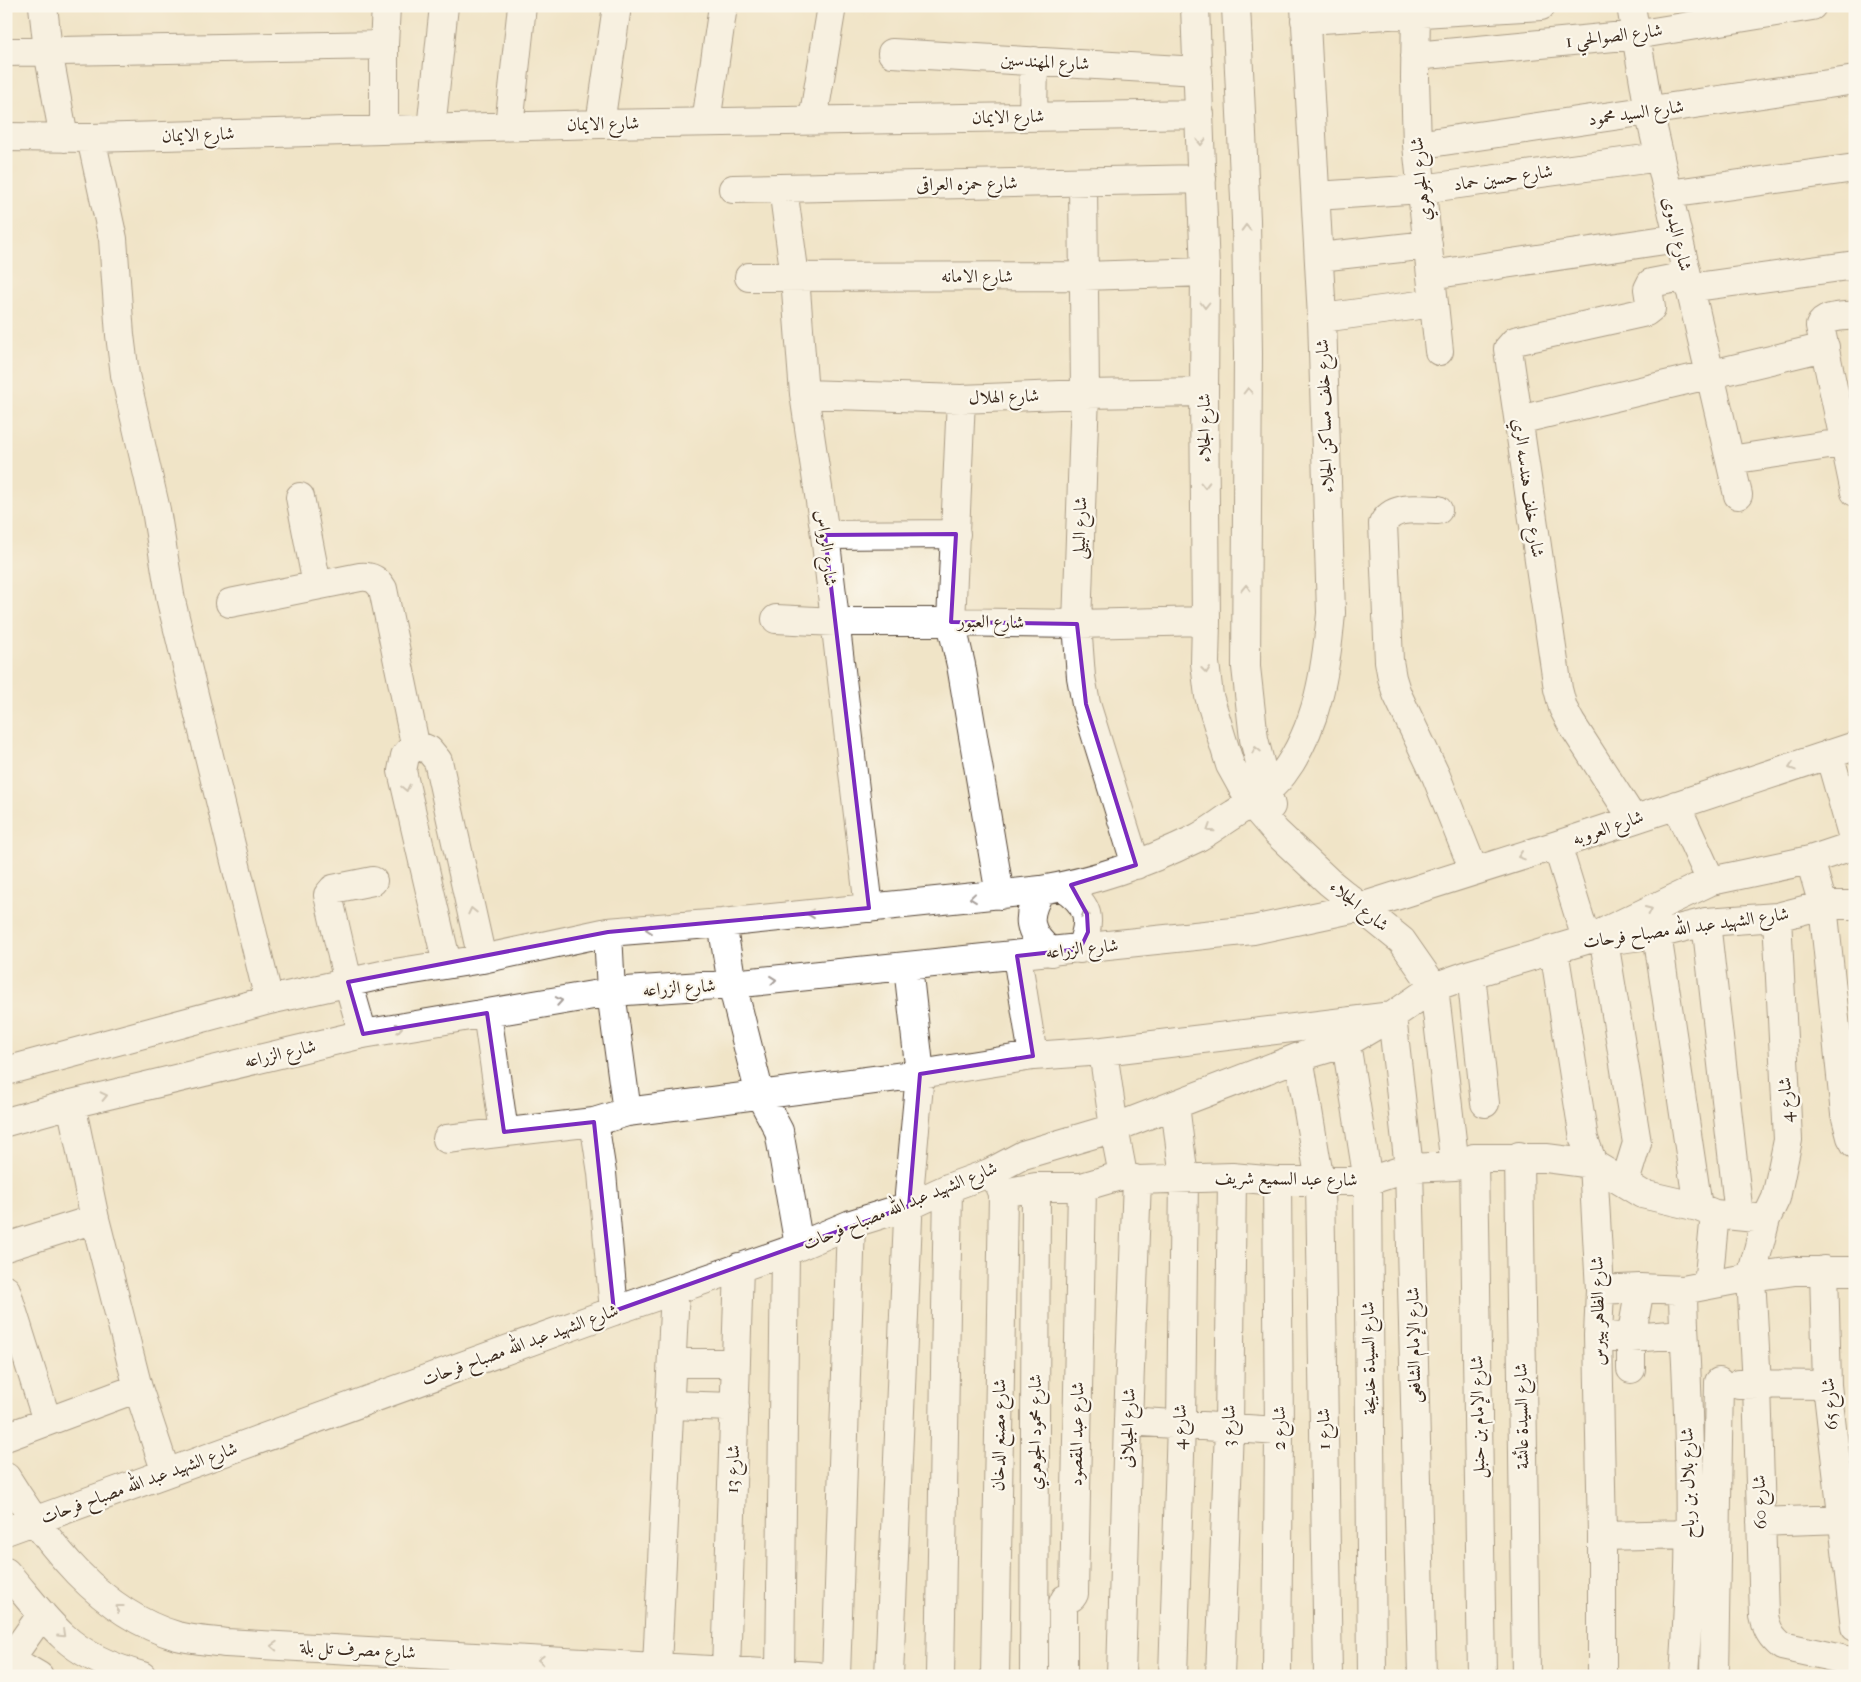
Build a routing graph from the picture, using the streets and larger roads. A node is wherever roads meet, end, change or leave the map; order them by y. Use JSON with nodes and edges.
{"nodes":[{"id":1,"x":44,"y":6,"type":"edge"},
{"id":2,"x":386,"y":6,"type":"edge"},
{"id":3,"x":444,"y":6,"type":"edge"},
{"id":4,"x":522,"y":6,"type":"edge"},
{"id":5,"x":616,"y":6,"type":"edge"},
{"id":6,"x":723,"y":6,"type":"edge"},
{"id":7,"x":832,"y":6,"type":"edge"},
{"id":8,"x":1236,"y":6,"type":"edge"},
{"id":9,"x":1541,"y":6,"type":"edge"},
{"id":10,"x":1631,"y":6,"type":"edge"},
{"id":11,"x":1812,"y":6,"type":"edge"},
{"id":12,"x":1189,"y":7,"type":"edge"},
{"id":13,"x":1416,"y":10,"type":"edge"},
{"id":14,"x":1305,"y":13,"type":"edge"},
{"id":15,"x":1635,"y":35,"type":"junction"},
{"id":16,"x":384,"y":45,"type":"junction"},
{"id":17,"x":48,"y":51,"type":"junction"},
{"id":18,"x":6,"y":52,"type":"edge"},
{"id":19,"x":892,"y":53,"type":"dead end"},
{"id":20,"x":1415,"y":56,"type":"junction"},
{"id":21,"x":1034,"y":61,"type":"junction"},
{"id":22,"x":1198,"y":71,"type":"junction"},
{"id":23,"x":1855,"y":80,"type":"edge"},
{"id":24,"x":1649,"y":111,"type":"junction"},
{"id":25,"x":1200,"y":114,"type":"junction"},
{"id":26,"x":1033,"y":117,"type":"junction"},
{"id":27,"x":813,"y":120,"type":"junction"},
{"id":28,"x":706,"y":122,"type":"junction"},
{"id":29,"x":600,"y":124,"type":"junction"},
{"id":30,"x":509,"y":126,"type":"junction"},
{"id":31,"x":431,"y":128,"type":"junction"},
{"id":32,"x":384,"y":130,"type":"junction"},
{"id":33,"x":6,"y":138,"type":"edge"},
{"id":34,"x":64,"y":138,"type":"junction"},
{"id":35,"x":91,"y":138,"type":"junction"},
{"id":36,"x":1417,"y":145,"type":"junction"},
{"id":37,"x":1660,"y":157,"type":"junction"},
{"id":38,"x":1855,"y":168,"type":"edge"},
{"id":39,"x":1202,"y":179,"type":"junction"},
{"id":40,"x":1084,"y":182,"type":"junction"},
{"id":41,"x":783,"y":188,"type":"junction"},
{"id":42,"x":733,"y":189,"type":"dead end"},
{"id":43,"x":1422,"y":189,"type":"junction"},
{"id":44,"x":1668,"y":194,"type":"junction"},
{"id":45,"x":1316,"y":196,"type":"junction"},
{"id":46,"x":1678,"y":238,"type":"junction"},
{"id":47,"x":1428,"y":245,"type":"junction"},
{"id":48,"x":1319,"y":257,"type":"junction"},
{"id":49,"x":1855,"y":265,"type":"edge"},
{"id":50,"x":1205,"y":272,"type":"junction"},
{"id":51,"x":1431,"y":275,"type":"junction"},
{"id":52,"x":795,"y":276,"type":"junction"},
{"id":53,"x":1084,"y":276,"type":"junction"},
{"id":54,"x":748,"y":277,"type":"dead end"},
{"id":55,"x":1688,"y":282,"type":"junction"},
{"id":56,"x":1434,"y":303,"type":"junction"},
{"id":57,"x":1855,"y":315,"type":"edge"},
{"id":58,"x":1322,"y":318,"type":"junction"},
{"id":59,"x":1825,"y":348,"type":"junction"},
{"id":60,"x":1439,"y":351,"type":"dead end"},
{"id":61,"x":1205,"y":353,"type":"junction"},
{"id":62,"x":1248,"y":354,"type":"junction"},
{"id":63,"x":1710,"y":375,"type":"junction"},
{"id":64,"x":1204,"y":392,"type":"junction"},
{"id":65,"x":804,"y":394,"type":"junction"},
{"id":66,"x":1085,"y":394,"type":"junction"},
{"id":67,"x":961,"y":399,"type":"junction"},
{"id":68,"x":1519,"y":420,"type":"junction"},
{"id":69,"x":1204,"y":439,"type":"junction"},
{"id":70,"x":1248,"y":439,"type":"junction"},
{"id":71,"x":1850,"y":441,"type":"edge"},
{"id":72,"x":1730,"y":460,"type":"junction"},
{"id":73,"x":1855,"y":492,"type":"edge"},
{"id":74,"x":1738,"y":495,"type":"dead end"},
{"id":75,"x":300,"y":497,"type":"dead end"},
{"id":76,"x":1438,"y":510,"type":"dead end"},
{"id":77,"x":956,"y":534,"type":"junction"},
{"id":78,"x":825,"y":535,"type":"junction"},
{"id":79,"x":318,"y":585,"type":"junction"},
{"id":80,"x":230,"y":603,"type":"dead end"},
{"id":81,"x":776,"y":618,"type":"dead end"},
{"id":82,"x":1206,"y":621,"type":"junction"},
{"id":83,"x":835,"y":622,"type":"junction"},
{"id":84,"x":951,"y":622,"type":"junction"},
{"id":85,"x":1077,"y":624,"type":"junction"},
{"id":86,"x":415,"y":744,"type":"junction"},
{"id":87,"x":1855,"y":746,"type":"edge"},
{"id":88,"x":1829,"y":754,"type":"junction"},
{"id":89,"x":1259,"y":797,"type":"junction"},
{"id":90,"x":1676,"y":805,"type":"junction"},
{"id":91,"x":1633,"y":819,"type":"junction"},
{"id":92,"x":1557,"y":845,"type":"junction"},
{"id":93,"x":1855,"y":845,"type":"edge"},
{"id":94,"x":1810,"y":860,"type":"junction"},
{"id":95,"x":1136,"y":865,"type":"junction"},
{"id":96,"x":1474,"y":871,"type":"junction"},
{"id":97,"x":373,"y":881,"type":"dead end"},
{"id":98,"x":1711,"y":881,"type":"junction"},
{"id":99,"x":1052,"y":889,"type":"junction"},
{"id":100,"x":1000,"y":895,"type":"junction"},
{"id":101,"x":1823,"y":905,"type":"junction"},
{"id":102,"x":1855,"y":905,"type":"edge"},
{"id":103,"x":1361,"y":907,"type":"junction"},
{"id":104,"x":870,"y":908,"type":"junction"},
{"id":105,"x":1778,"y":917,"type":"junction"},
{"id":106,"x":1706,"y":922,"type":"junction"},
{"id":107,"x":722,"y":923,"type":"junction"},
{"id":108,"x":608,"y":932,"type":"junction"},
{"id":109,"x":1657,"y":934,"type":"junction"},
{"id":110,"x":1597,"y":940,"type":"junction"},
{"id":111,"x":1080,"y":949,"type":"junction"},
{"id":112,"x":1554,"y":950,"type":"junction"},
{"id":113,"x":1050,"y":952,"type":"junction"},
{"id":114,"x":1017,"y":956,"type":"junction"},
{"id":115,"x":482,"y":959,"type":"junction"},
{"id":116,"x":447,"y":964,"type":"junction"},
{"id":117,"x":908,"y":967,"type":"junction"},
{"id":118,"x":1471,"y":974,"type":"junction"},
{"id":119,"x":348,"y":982,"type":"junction"},
{"id":120,"x":732,"y":984,"type":"junction"},
{"id":121,"x":1434,"y":987,"type":"junction"},
{"id":122,"x":611,"y":992,"type":"junction"},
{"id":123,"x":269,"y":1000,"type":"junction"},
{"id":124,"x":487,"y":1013,"type":"junction"},
{"id":125,"x":1392,"y":1016,"type":"junction"},
{"id":126,"x":363,"y":1034,"type":"junction"},
{"id":127,"x":1346,"y":1043,"type":"junction"},
{"id":128,"x":1103,"y":1051,"type":"junction"},
{"id":129,"x":1033,"y":1056,"type":"junction"},
{"id":130,"x":1299,"y":1057,"type":"junction"},
{"id":131,"x":6,"y":1071,"type":"edge"},
{"id":132,"x":920,"y":1074,"type":"junction"},
{"id":133,"x":760,"y":1094,"type":"junction"},
{"id":134,"x":1485,"y":1103,"type":"dead end"},
{"id":135,"x":71,"y":1104,"type":"junction"},
{"id":136,"x":1175,"y":1105,"type":"junction"},
{"id":137,"x":627,"y":1112,"type":"junction"},
{"id":138,"x":6,"y":1122,"type":"edge"},
{"id":139,"x":594,"y":1122,"type":"junction"},
{"id":140,"x":1114,"y":1128,"type":"junction"},
{"id":141,"x":504,"y":1132,"type":"junction"},
{"id":142,"x":447,"y":1139,"type":"dead end"},
{"id":143,"x":1855,"y":1144,"type":"edge"},
{"id":144,"x":1519,"y":1156,"type":"junction"},
{"id":145,"x":1464,"y":1162,"type":"junction"},
{"id":146,"x":1593,"y":1164,"type":"junction"},
{"id":147,"x":1409,"y":1168,"type":"junction"},
{"id":148,"x":1232,"y":1177,"type":"junction"},
{"id":149,"x":1130,"y":1178,"type":"junction"},
{"id":150,"x":1184,"y":1178,"type":"junction"},
{"id":151,"x":1277,"y":1181,"type":"junction"},
{"id":152,"x":1368,"y":1181,"type":"junction"},
{"id":153,"x":1320,"y":1182,"type":"junction"},
{"id":154,"x":1624,"y":1182,"type":"junction"},
{"id":155,"x":996,"y":1183,"type":"junction"},
{"id":156,"x":1036,"y":1187,"type":"junction"},
{"id":157,"x":1082,"y":1187,"type":"junction"},
{"id":158,"x":948,"y":1188,"type":"junction"},
{"id":159,"x":909,"y":1206,"type":"junction"},
{"id":160,"x":1717,"y":1212,"type":"junction"},
{"id":161,"x":95,"y":1219,"type":"junction"},
{"id":162,"x":1766,"y":1219,"type":"junction"},
{"id":163,"x":851,"y":1224,"type":"junction"},
{"id":164,"x":6,"y":1247,"type":"edge"},
{"id":165,"x":792,"y":1249,"type":"junction"},
{"id":166,"x":739,"y":1267,"type":"junction"},
{"id":167,"x":1824,"y":1270,"type":"junction"},
{"id":168,"x":1855,"y":1271,"type":"edge"},
{"id":169,"x":1751,"y":1277,"type":"junction"},
{"id":170,"x":1640,"y":1288,"type":"junction"},
{"id":171,"x":1695,"y":1288,"type":"junction"},
{"id":172,"x":6,"y":1290,"type":"edge"},
{"id":173,"x":675,"y":1290,"type":"junction"},
{"id":174,"x":1600,"y":1290,"type":"junction"},
{"id":175,"x":614,"y":1311,"type":"junction"},
{"id":176,"x":11,"y":1321,"type":"edge"},
{"id":177,"x":1684,"y":1334,"type":"junction"},
{"id":178,"x":1598,"y":1336,"type":"junction"},
{"id":179,"x":1631,"y":1338,"type":"junction"},
{"id":180,"x":672,"y":1363,"type":"junction"},
{"id":181,"x":736,"y":1363,"type":"junction"},
{"id":182,"x":1631,"y":1369,"type":"dead end"},
{"id":183,"x":1719,"y":1382,"type":"junction"},
{"id":184,"x":1687,"y":1385,"type":"junction"},
{"id":185,"x":1757,"y":1385,"type":"junction"},
{"id":186,"x":1827,"y":1386,"type":"junction"},
{"id":187,"x":138,"y":1388,"type":"junction"},
{"id":188,"x":669,"y":1405,"type":"junction"},
{"id":189,"x":735,"y":1407,"type":"junction"},
{"id":190,"x":47,"y":1421,"type":"junction"},
{"id":191,"x":1128,"y":1421,"type":"junction"},
{"id":192,"x":1181,"y":1424,"type":"junction"},
{"id":193,"x":1229,"y":1428,"type":"junction"},
{"id":194,"x":1279,"y":1431,"type":"junction"},
{"id":195,"x":6,"y":1437,"type":"edge"},
{"id":196,"x":166,"y":1474,"type":"junction"},
{"id":197,"x":6,"y":1477,"type":"edge"},
{"id":198,"x":1842,"y":1519,"type":"junction"},
{"id":199,"x":34,"y":1521,"type":"junction"},
{"id":200,"x":1761,"y":1522,"type":"junction"},
{"id":201,"x":6,"y":1531,"type":"edge"},
{"id":202,"x":1690,"y":1534,"type":"junction"},
{"id":203,"x":1602,"y":1536,"type":"junction"},
{"id":204,"x":6,"y":1572,"type":"edge"},
{"id":205,"x":42,"y":1614,"type":"junction"},
{"id":206,"x":1855,"y":1628,"type":"edge"},
{"id":207,"x":8,"y":1662,"type":"edge"},
{"id":208,"x":1855,"y":1662,"type":"edge"},
{"id":209,"x":657,"y":1666,"type":"junction"},
{"id":210,"x":726,"y":1670,"type":"junction"},
{"id":211,"x":780,"y":1673,"type":"junction"},
{"id":212,"x":39,"y":1676,"type":"edge"},
{"id":213,"x":142,"y":1676,"type":"edge"},
{"id":214,"x":817,"y":1676,"type":"edge"},
{"id":215,"x":836,"y":1676,"type":"edge"},
{"id":216,"x":889,"y":1676,"type":"edge"},
{"id":217,"x":940,"y":1676,"type":"edge"},
{"id":218,"x":995,"y":1676,"type":"edge"},
{"id":219,"x":1034,"y":1676,"type":"edge"},
{"id":220,"x":1063,"y":1676,"type":"edge"},
{"id":221,"x":1121,"y":1676,"type":"edge"},
{"id":222,"x":1173,"y":1676,"type":"edge"},
{"id":223,"x":1220,"y":1676,"type":"edge"},
{"id":224,"x":1277,"y":1676,"type":"edge"},
{"id":225,"x":1328,"y":1676,"type":"edge"},
{"id":226,"x":1372,"y":1676,"type":"edge"},
{"id":227,"x":1422,"y":1676,"type":"edge"},
{"id":228,"x":1482,"y":1676,"type":"edge"},
{"id":229,"x":1526,"y":1676,"type":"edge"},
{"id":230,"x":1602,"y":1676,"type":"edge"},
{"id":231,"x":1684,"y":1676,"type":"edge"},
{"id":232,"x":1714,"y":1676,"type":"edge"}],
"edges":[{"from":1,"to":17,"type":"street"},
{"from":2,"to":16,"type":"street"},
{"from":3,"to":31,"type":"street"},
{"from":4,"to":30,"type":"street"},
{"from":5,"to":29,"type":"street"},
{"from":6,"to":28,"type":"street"},
{"from":7,"to":27,"type":"street"},
{"from":62,"to":8,"type":"street","name":"شارع الجلاء","one_way":true},
{"from":9,"to":13,"type":"street"},
{"from":10,"to":15,"type":"street","name":"شارع البدوى"},
{"from":11,"to":15,"type":"street","name":"شارع الصوالحي 1"},
{"from":12,"to":22,"type":"street","name":"شارع الجلاء"},
{"from":13,"to":14,"type":"street"},
{"from":13,"to":20,"type":"street","name":"شارع الجوهري"},
{"from":14,"to":45,"type":"street","name":"شارع خلف مساكن الجلاء"},
{"from":15,"to":20,"type":"street","name":"شارع الصوالحي 1"},
{"from":15,"to":24,"type":"street","name":"شارع البدوى"},
{"from":16,"to":17,"type":"street"},
{"from":16,"to":32,"type":"street"},
{"from":17,"to":18,"type":"street"},
{"from":17,"to":34,"type":"street"},
{"from":19,"to":21,"type":"street","name":"شارع المهندسين"},
{"from":20,"to":36,"type":"street","name":"شارع الجوهري"},
{"from":21,"to":22,"type":"street","name":"شارع المهندسين"},
{"from":21,"to":26,"type":"street"},
{"from":22,"to":25,"type":"street","name":"شارع الجلاء"},
{"from":23,"to":24,"type":"street","name":"شارع السيد محمود"},
{"from":24,"to":36,"type":"street","name":"شارع السيد محمود"},
{"from":24,"to":37,"type":"street","name":"شارع البدوى"},
{"from":25,"to":26,"type":"street","name":"شارع الايمان"},
{"from":25,"to":39,"type":"street","name":"شارع الجلاء","one_way":true},
{"from":26,"to":27,"type":"street","name":"شارع الايمان"},
{"from":27,"to":28,"type":"street","name":"شارع الايمان"},
{"from":28,"to":29,"type":"street","name":"شارع الايمان"},
{"from":29,"to":30,"type":"street","name":"شارع الايمان"},
{"from":30,"to":31,"type":"street","name":"شارع الايمان"},
{"from":31,"to":32,"type":"street","name":"شارع الايمان"},
{"from":32,"to":35,"type":"street","name":"شارع الايمان"},
{"from":33,"to":34,"type":"street","name":"شارع الايمان"},
{"from":34,"to":35,"type":"street","name":"شارع الايمان"},
{"from":35,"to":123,"type":"street"},
{"from":36,"to":43,"type":"street","name":"شارع الجوهري"},
{"from":37,"to":43,"type":"street","name":"شارع حسين حماد"},
{"from":37,"to":44,"type":"street","name":"شارع البدوى"},
{"from":38,"to":44,"type":"street"},
{"from":39,"to":40,"type":"street","name":"شارع حمزه العراقى"},
{"from":39,"to":50,"type":"street","name":"شارع الجلاء"},
{"from":40,"to":41,"type":"street","name":"شارع حمزه العراقى"},
{"from":40,"to":53,"type":"street","name":"شارع البيلى"},
{"from":41,"to":42,"type":"street","name":"شارع حمزه العراقى"},
{"from":41,"to":52,"type":"street","name":"شارع الرواس"},
{"from":43,"to":45,"type":"street","name":"شارع حسين حماد"},
{"from":43,"to":47,"type":"street","name":"شارع الجوهري"},
{"from":44,"to":46,"type":"street","name":"شارع البدوى"},
{"from":45,"to":48,"type":"street","name":"شارع خلف مساكن الجلاء"},
{"from":46,"to":51,"type":"street"},
{"from":46,"to":55,"type":"street","name":"شارع البدوى"},
{"from":47,"to":48,"type":"street"},
{"from":47,"to":51,"type":"street","name":"شارع الجوهري"},
{"from":48,"to":58,"type":"street","name":"شارع خلف مساكن الجلاء"},
{"from":49,"to":55,"type":"street"},
{"from":50,"to":53,"type":"street","name":"شارع الامانه"},
{"from":50,"to":61,"type":"street","name":"شارع الجلاء","one_way":true},
{"from":51,"to":56,"type":"street","name":"شارع الجوهري"},
{"from":52,"to":53,"type":"street","name":"شارع الامانه"},
{"from":52,"to":54,"type":"street","name":"شارع الامانه"},
{"from":52,"to":65,"type":"street","name":"شارع الرواس"},
{"from":53,"to":66,"type":"street","name":"شارع البيلى"},
{"from":55,"to":63,"type":"street","name":"شارع البدوى"},
{"from":55,"to":68,"type":"street","name":"شارع خلف هندسه الري"},
{"from":56,"to":58,"type":"street"},
{"from":56,"to":60,"type":"street","name":"شارع الجوهري"},
{"from":57,"to":59,"type":"street"},
{"from":58,"to":89,"type":"street","name":"شارع خلف مساكن الجلاء"},
{"from":59,"to":63,"type":"street"},
{"from":59,"to":71,"type":"street"},
{"from":61,"to":62,"type":"street"},
{"from":61,"to":64,"type":"street","name":"شارع الجلاء"},
{"from":70,"to":62,"type":"street","name":"شارع الجلاء","one_way":true},
{"from":63,"to":68,"type":"street"},
{"from":63,"to":72,"type":"street","name":"شارع البدوى"},
{"from":64,"to":66,"type":"street","name":"شارع الهلال"},
{"from":64,"to":69,"type":"street","name":"شارع الجلاء"},
{"from":65,"to":67,"type":"street","name":"شارع الهلال"},
{"from":65,"to":78,"type":"street","name":"شارع الرواس"},
{"from":66,"to":67,"type":"street","name":"شارع الهلال"},
{"from":66,"to":85,"type":"street","name":"شارع البيلى"},
{"from":67,"to":77,"type":"street"},
{"from":68,"to":91,"type":"street","name":"شارع خلف هندسه الري"},
{"from":69,"to":70,"type":"street"},
{"from":69,"to":82,"type":"street","name":"شارع الجلاء","one_way":true},
{"from":89,"to":70,"type":"street","name":"شارع الجلاء","one_way":true},
{"from":71,"to":72,"type":"street"},
{"from":71,"to":73,"type":"street"},
{"from":72,"to":74,"type":"street","name":"شارع البدوى"},
{"from":75,"to":79,"type":"street"},
{"from":76,"to":96,"type":"street"},
{"from":77,"to":78,"type":"street"},
{"from":77,"to":84,"type":"street"},
{"from":78,"to":83,"type":"street","name":"شارع الرواس"},
{"from":79,"to":80,"type":"street"},
{"from":79,"to":86,"type":"street"},
{"from":81,"to":83,"type":"street","name":"شارع العبور"},
{"from":82,"to":85,"type":"street","name":"شارع العبور"},
{"from":82,"to":89,"type":"street","name":"شارع الجلاء","one_way":true},
{"from":83,"to":84,"type":"street","name":"شارع العبور"},
{"from":83,"to":104,"type":"street","name":"شارع الرواس"},
{"from":84,"to":85,"type":"street","name":"شارع العبور"},
{"from":84,"to":100,"type":"street"},
{"from":85,"to":95,"type":"street","name":"شارع البيلى"},
{"from":115,"to":86,"type":"street","one_way":true},
{"from":86,"to":116,"type":"street","one_way":true},
{"from":87,"to":88,"type":"street","name":"شارع العروبه"},
{"from":88,"to":90,"type":"street","name":"شارع العروبه","one_way":true},
{"from":88,"to":93,"type":"street"},
{"from":89,"to":95,"type":"street","one_way":true},
{"from":89,"to":103,"type":"street","name":"شارع الجلاء"},
{"from":90,"to":91,"type":"street","name":"شارع العروبه"},
{"from":90,"to":98,"type":"street"},
{"from":91,"to":92,"type":"street","name":"شارع العروبه"},
{"from":92,"to":96,"type":"street","name":"شارع العروبه","one_way":true},
{"from":92,"to":110,"type":"street"},
{"from":93,"to":94,"type":"street"},
{"from":94,"to":98,"type":"street"},
{"from":94,"to":101,"type":"street"},
{"from":95,"to":99,"type":"street"},
{"from":96,"to":103,"type":"street","name":"شارع العروبه"},
{"from":97,"to":119,"type":"street"},
{"from":110,"to":98,"type":"street","one_way":true},
{"from":99,"to":100,"type":"street"},
{"from":111,"to":99,"type":"street","one_way":true},
{"from":99,"to":113,"type":"street"},
{"from":100,"to":104,"type":"street","one_way":true},
{"from":101,"to":102,"type":"street","name":"شارع الشهيد عبد الله مصباح فرحات"},
{"from":101,"to":105,"type":"street","name":"شارع الشهيد عبد الله مصباح فرحات"},
{"from":101,"to":143,"type":"street"},
{"from":103,"to":111,"type":"street","name":"شارع الزراعه"},
{"from":103,"to":121,"type":"street","name":"شارع الجلاء"},
{"from":104,"to":107,"type":"street","one_way":true},
{"from":105,"to":106,"type":"street","name":"شارع الشهيد عبد الله مصباح فرحات"},
{"from":105,"to":162,"type":"street","name":"شارع 4"},
{"from":106,"to":109,"type":"street","name":"شارع الشهيد عبد الله مصباح فرحات"},
{"from":106,"to":160,"type":"street"},
{"from":107,"to":108,"type":"street","one_way":true},
{"from":107,"to":120,"type":"street"},
{"from":108,"to":115,"type":"street"},
{"from":108,"to":122,"type":"street"},
{"from":109,"to":110,"type":"street","name":"شارع الشهيد عبد الله مصباح فرحات"},
{"from":109,"to":160,"type":"street"},
{"from":110,"to":112,"type":"street","name":"شارع الشهيد عبد الله مصباح فرحات"},
{"from":110,"to":154,"type":"street"},
{"from":111,"to":113,"type":"street","name":"شارع الزراعه"},
{"from":112,"to":118,"type":"street","name":"شارع الشهيد عبد الله مصباح فرحات"},
{"from":112,"to":146,"type":"street","name":"شارع الظاهر بيبرس"},
{"from":113,"to":114,"type":"street","name":"شارع الزراعه"},
{"from":114,"to":117,"type":"street","name":"شارع الزراعه"},
{"from":114,"to":129,"type":"street"},
{"from":115,"to":116,"type":"street"},
{"from":116,"to":119,"type":"street"},
{"from":120,"to":117,"type":"street","name":"شارع الزراعه","one_way":true},
{"from":117,"to":132,"type":"street"},
{"from":118,"to":121,"type":"street","name":"شارع الشهيد عبد الله مصباح فرحات"},
{"from":118,"to":134,"type":"street"},
{"from":119,"to":123,"type":"street"},
{"from":119,"to":126,"type":"street"},
{"from":120,"to":122,"type":"street","name":"شارع الزراعه"},
{"from":120,"to":133,"type":"street"},
{"from":121,"to":125,"type":"street","name":"شارع الشهيد عبد الله مصباح فرحات"},
{"from":121,"to":145,"type":"street","name":"شارع الإمام بن حنبل"},
{"from":124,"to":122,"type":"street","name":"شارع الزراعه","one_way":true},
{"from":122,"to":137,"type":"street"},
{"from":123,"to":131,"type":"street"},
{"from":126,"to":124,"type":"street","name":"شارع الزراعه","one_way":true},
{"from":124,"to":141,"type":"street"},
{"from":125,"to":127,"type":"street","name":"شارع الشهيد عبد الله مصباح فرحات"},
{"from":125,"to":128,"type":"street"},
{"from":125,"to":147,"type":"street","name":"شارع الإمام الشافعى"},
{"from":135,"to":126,"type":"street","name":"شارع الزراعه","one_way":true},
{"from":127,"to":130,"type":"street","name":"شارع الشهيد عبد الله مصباح فرحات"},
{"from":127,"to":152,"type":"street","name":"شارع السيدة خديجة"},
{"from":128,"to":129,"type":"street"},
{"from":128,"to":140,"type":"street","name":"شارع الجيلانى"},
{"from":129,"to":132,"type":"street"},
{"from":130,"to":136,"type":"street","name":"شارع الشهيد عبد الله مصباح فرحات"},
{"from":130,"to":153,"type":"street","name":"شارع 1"},
{"from":132,"to":133,"type":"street"},
{"from":132,"to":159,"type":"street"},
{"from":133,"to":137,"type":"street"},
{"from":133,"to":165,"type":"street"},
{"from":135,"to":138,"type":"street","name":"شارع الزراعه"},
{"from":135,"to":161,"type":"street"},
{"from":136,"to":140,"type":"street","name":"شارع الشهيد عبد الله مصباح فرحات"},
{"from":136,"to":150,"type":"street","name":"شارع 4"},
{"from":137,"to":139,"type":"street"},
{"from":139,"to":141,"type":"street"},
{"from":139,"to":175,"type":"street"},
{"from":140,"to":149,"type":"street","name":"شارع الجيلانى"},
{"from":140,"to":155,"type":"street","name":"شارع الشهيد عبد الله مصباح فرحات"},
{"from":141,"to":142,"type":"street"},
{"from":144,"to":145,"type":"street","name":"شارع عبد السميع شريف"},
{"from":144,"to":146,"type":"street","name":"شارع عبد السميع شريف"},
{"from":144,"to":229,"type":"street","name":"شارع السيدة عائشة"},
{"from":145,"to":147,"type":"street","name":"شارع عبد السميع شريف"},
{"from":145,"to":228,"type":"street","name":"شارع الإمام بن حنبل"},
{"from":146,"to":154,"type":"street"},
{"from":146,"to":174,"type":"street","name":"شارع الظاهر بيبرس"},
{"from":147,"to":152,"type":"street","name":"شارع عبد السميع شريف"},
{"from":147,"to":227,"type":"street","name":"شارع الإمام الشافعى"},
{"from":148,"to":150,"type":"street","name":"شارع عبد السميع شريف"},
{"from":148,"to":151,"type":"street","name":"شارع عبد السميع شريف"},
{"from":148,"to":193,"type":"street","name":"شارع 3"},
{"from":149,"to":150,"type":"street","name":"شارع عبد السميع شريف"},
{"from":149,"to":157,"type":"street","name":"شارع عبد السميع شريف"},
{"from":149,"to":191,"type":"street","name":"شارع الجيلانى"},
{"from":150,"to":192,"type":"street","name":"شارع 4"},
{"from":151,"to":153,"type":"street","name":"شارع عبد السميع شريف"},
{"from":151,"to":194,"type":"street","name":"شارع 2"},
{"from":152,"to":153,"type":"street","name":"شارع عبد السميع شريف"},
{"from":152,"to":226,"type":"street","name":"شارع السيدة خديجة"},
{"from":153,"to":225,"type":"street","name":"شارع 1"},
{"from":154,"to":160,"type":"street"},
{"from":155,"to":156,"type":"street","name":"شارع عبد السميع شريف"},
{"from":155,"to":158,"type":"street","name":"شارع الشهيد عبد الله مصباح فرحات"},
{"from":155,"to":218,"type":"street","name":"شارع مصنع الدخان"},
{"from":156,"to":157,"type":"street","name":"شارع عبد السميع شريف"},
{"from":156,"to":219,"type":"street","name":"شارع محمود الجوهري"},
{"from":157,"to":220,"type":"street","name":"شارع عبد المقصود"},
{"from":158,"to":159,"type":"street","name":"شارع الشهيد عبد الله مصباح فرحات"},
{"from":158,"to":217,"type":"street"},
{"from":159,"to":163,"type":"street","name":"شارع الشهيد عبد الله مصباح فرحات"},
{"from":159,"to":216,"type":"street"},
{"from":160,"to":162,"type":"street"},
{"from":160,"to":171,"type":"street","name":"شارع بلال بن رباح"},
{"from":161,"to":164,"type":"street"},
{"from":161,"to":187,"type":"street"},
{"from":162,"to":169,"type":"street","name":"شارع 4"},
{"from":163,"to":165,"type":"street","name":"شارع الشهيد عبد الله مصباح فرحات"},
{"from":163,"to":215,"type":"street"},
{"from":165,"to":166,"type":"street","name":"شارع الشهيد عبد الله مصباح فرحات"},
{"from":165,"to":211,"type":"street"},
{"from":166,"to":173,"type":"street","name":"شارع الشهيد عبد الله مصباح فرحات"},
{"from":166,"to":181,"type":"street","name":"شارع 13"},
{"from":167,"to":168,"type":"street"},
{"from":167,"to":169,"type":"street"},
{"from":167,"to":186,"type":"street","name":"شارع 65"},
{"from":169,"to":171,"type":"street"},
{"from":169,"to":185,"type":"street","name":"شارع 60"},
{"from":170,"to":171,"type":"street"},
{"from":170,"to":174,"type":"street"},
{"from":170,"to":179,"type":"street"},
{"from":171,"to":177,"type":"street","name":"شارع بلال بن رباح"},
{"from":172,"to":176,"type":"street"},
{"from":173,"to":175,"type":"street","name":"شارع الشهيد عبد الله مصباح فرحات"},
{"from":173,"to":180,"type":"street"},
{"from":174,"to":178,"type":"street","name":"شارع الظاهر بيبرس"},
{"from":175,"to":196,"type":"street","name":"شارع الشهيد عبد الله مصباح فرحات"},
{"from":176,"to":190,"type":"street"},
{"from":177,"to":179,"type":"street"},
{"from":177,"to":184,"type":"street","name":"شارع بلال بن رباح"},
{"from":178,"to":179,"type":"street"},
{"from":178,"to":203,"type":"street","name":"شارع الظاهر بيبرس"},
{"from":179,"to":182,"type":"street"},
{"from":180,"to":181,"type":"street"},
{"from":180,"to":188,"type":"street"},
{"from":181,"to":189,"type":"street","name":"شارع 13"},
{"from":183,"to":184,"type":"street"},
{"from":183,"to":185,"type":"street"},
{"from":183,"to":232,"type":"street"},
{"from":184,"to":202,"type":"street","name":"شارع بلال بن رباح"},
{"from":185,"to":186,"type":"street"},
{"from":185,"to":200,"type":"street","name":"شارع 60"},
{"from":186,"to":198,"type":"street","name":"شارع 65"},
{"from":187,"to":190,"type":"street"},
{"from":187,"to":196,"type":"street"},
{"from":188,"to":189,"type":"street"},
{"from":188,"to":209,"type":"street"},
{"from":189,"to":210,"type":"street","name":"شارع 13"},
{"from":190,"to":195,"type":"street"},
{"from":191,"to":192,"type":"street"},
{"from":191,"to":221,"type":"street","name":"شارع الجيلانى"},
{"from":192,"to":193,"type":"street"},
{"from":192,"to":222,"type":"street","name":"شارع 4"},
{"from":193,"to":194,"type":"street"},
{"from":193,"to":223,"type":"street","name":"شارع 3"},
{"from":194,"to":224,"type":"street","name":"شارع 2"},
{"from":196,"to":199,"type":"street","name":"شارع الشهيد عبد الله مصباح فرحات"},
{"from":197,"to":199,"type":"street","name":"شارع مصرف تل بلة"},
{"from":198,"to":200,"type":"street"},
{"from":198,"to":206,"type":"street","name":"شارع 65"},
{"from":199,"to":201,"type":"street","name":"شارع الشهيد عبد الله مصباح فرحات"},
{"from":209,"to":199,"type":"street","name":"شارع مصرف تل بلة","one_way":true},
{"from":200,"to":208,"type":"street","name":"شارع 60"},
{"from":202,"to":203,"type":"street"},
{"from":202,"to":231,"type":"street","name":"شارع بلال بن رباح"},
{"from":203,"to":230,"type":"street","name":"شارع الظاهر بيبرس"},
{"from":204,"to":205,"type":"street"},
{"from":205,"to":207,"type":"street"},
{"from":205,"to":213,"type":"street","one_way":true},
{"from":207,"to":212,"type":"street"},
{"from":209,"to":210,"type":"street","name":"شارع مصرف تل بلة"},
{"from":210,"to":211,"type":"street","name":"شارع مصرف تل بلة"},
{"from":211,"to":214,"type":"street","name":"شارع مصرف تل بلة"}]}
